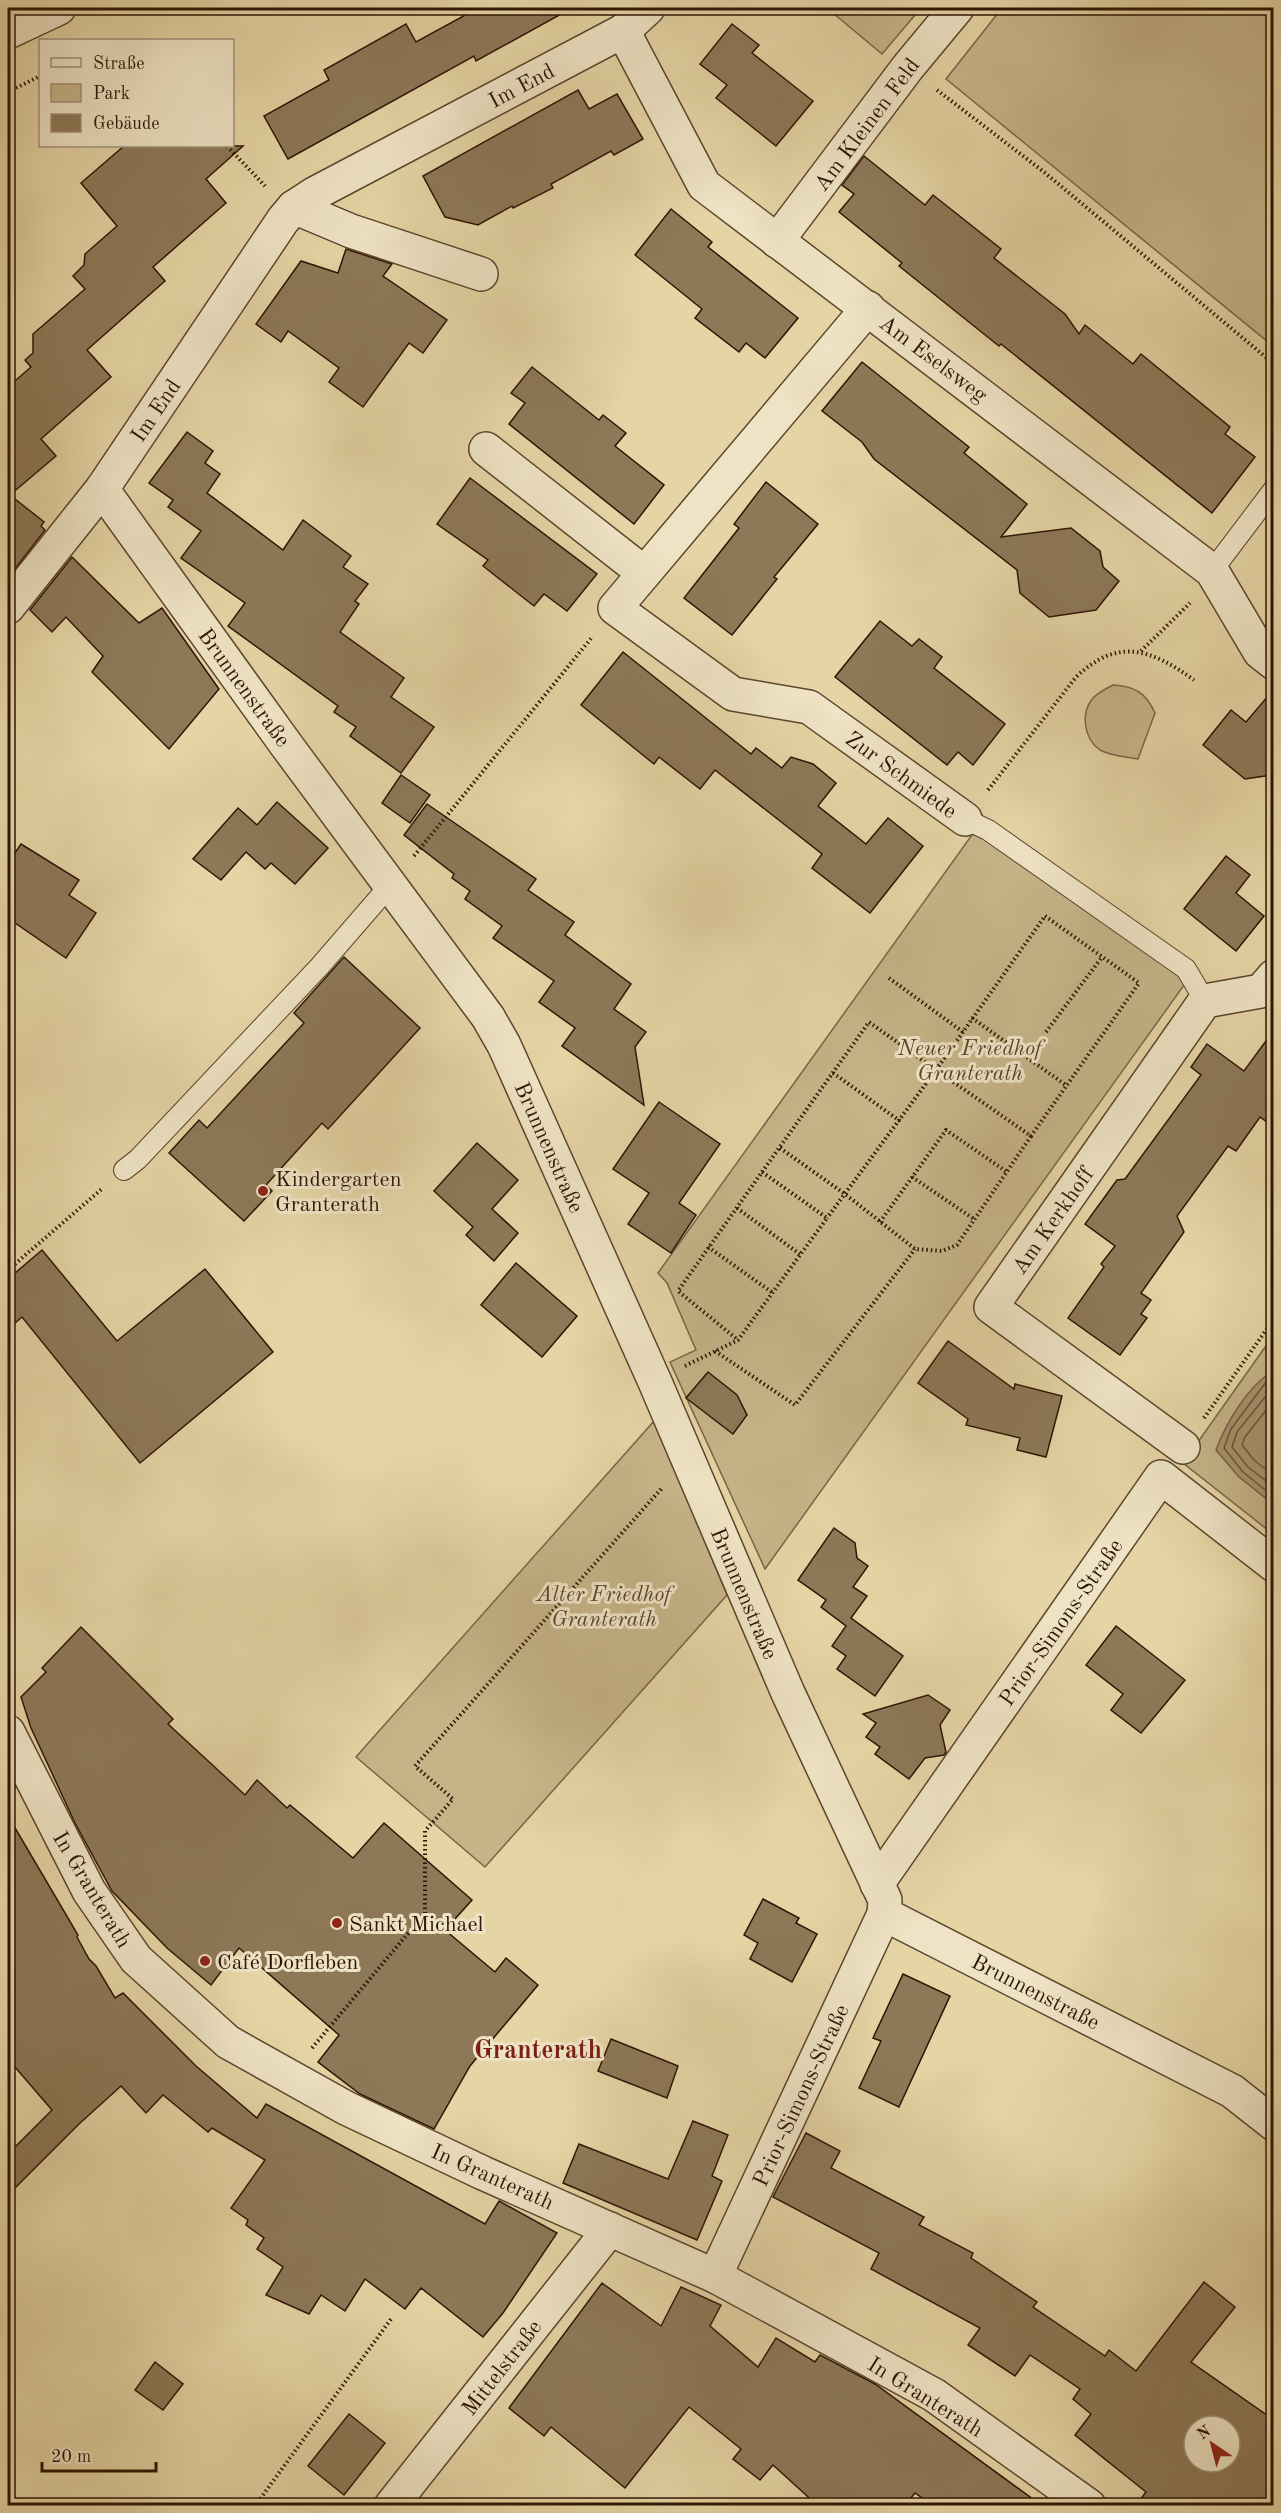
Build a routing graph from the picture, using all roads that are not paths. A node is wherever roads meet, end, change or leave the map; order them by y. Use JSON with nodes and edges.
{"nodes":[{"id":1,"x":59,"y":8,"type":"edge"},
{"id":2,"x":648,"y":8,"type":"edge"},
{"id":3,"x":957,"y":8,"type":"edge"},
{"id":4,"x":623,"y":31,"type":"junction"},
{"id":5,"x":8,"y":32,"type":"edge"},
{"id":6,"x":294,"y":207,"type":"junction"},
{"id":7,"x":777,"y":241,"type":"junction"},
{"id":8,"x":481,"y":274,"type":"dead end"},
{"id":9,"x":867,"y":308,"type":"junction"},
{"id":10,"x":486,"y":449,"type":"dead end"},
{"id":11,"x":102,"y":489,"type":"junction"},
{"id":12,"x":1274,"y":489,"type":"edge"},
{"id":13,"x":1212,"y":571,"type":"junction"},
{"id":14,"x":644,"y":573,"type":"junction"},
{"id":15,"x":8,"y":607,"type":"edge"},
{"id":16,"x":1274,"y":663,"type":"edge"},
{"id":17,"x":965,"y":819,"type":"joint"},
{"id":18,"x":391,"y":884,"type":"junction"},
{"id":19,"x":1274,"y":976,"type":"edge"},
{"id":20,"x":1204,"y":1001,"type":"junction"},
{"id":21,"x":124,"y":1170,"type":"road end"},
{"id":22,"x":1183,"y":1447,"type":"road end"},
{"id":23,"x":1274,"y":1564,"type":"edge"},
{"id":24,"x":8,"y":1732,"type":"edge"},
{"id":25,"x":881,"y":1899,"type":"junction"},
{"id":26,"x":1274,"y":2124,"type":"edge"},
{"id":27,"x":610,"y":2229,"type":"junction"},
{"id":28,"x":715,"y":2276,"type":"junction"},
{"id":29,"x":391,"y":2505,"type":"edge"},
{"id":30,"x":1089,"y":2505,"type":"edge"}],
"edges":[{"from":1,"to":5,"type":"street"},
{"from":2,"to":4,"type":"street","name":"Im End"},
{"from":3,"to":7,"type":"street","name":"Am Kleinen Feld"},
{"from":4,"to":6,"type":"street","name":"Im End"},
{"from":4,"to":7,"type":"street","name":"Am Eselsweg"},
{"from":6,"to":8,"type":"street"},
{"from":6,"to":11,"type":"street","name":"Im End"},
{"from":7,"to":9,"type":"street","name":"Am Eselsweg"},
{"from":9,"to":13,"type":"street","name":"Am Eselsweg"},
{"from":9,"to":14,"type":"street"},
{"from":10,"to":14,"type":"street"},
{"from":11,"to":15,"type":"street","name":"Im End"},
{"from":11,"to":18,"type":"street","name":"Brunnenstraße"},
{"from":12,"to":13,"type":"lane"},
{"from":13,"to":16,"type":"street","name":"Am Eselsweg"},
{"from":14,"to":17,"type":"street","name":"Zur Schmiede"},
{"from":17,"to":20,"type":"lane","name":"Zur Schmiede"},
{"from":18,"to":21,"type":"lane"},
{"from":18,"to":25,"type":"street","name":"Brunnenstraße"},
{"from":19,"to":20,"type":"street"},
{"from":20,"to":22,"type":"street","name":"Am Kerkhoff"},
{"from":23,"to":25,"type":"street","name":"Prior-Simons-Straße"},
{"from":24,"to":27,"type":"street","name":"In Granterath"},
{"from":25,"to":26,"type":"street","name":"Brunnenstraße"},
{"from":25,"to":28,"type":"street","name":"Prior-Simons-Straße"},
{"from":27,"to":28,"type":"street","name":"In Granterath"},
{"from":27,"to":29,"type":"street","name":"Mittelstraße"},
{"from":28,"to":30,"type":"street","name":"In Granterath"}]}
